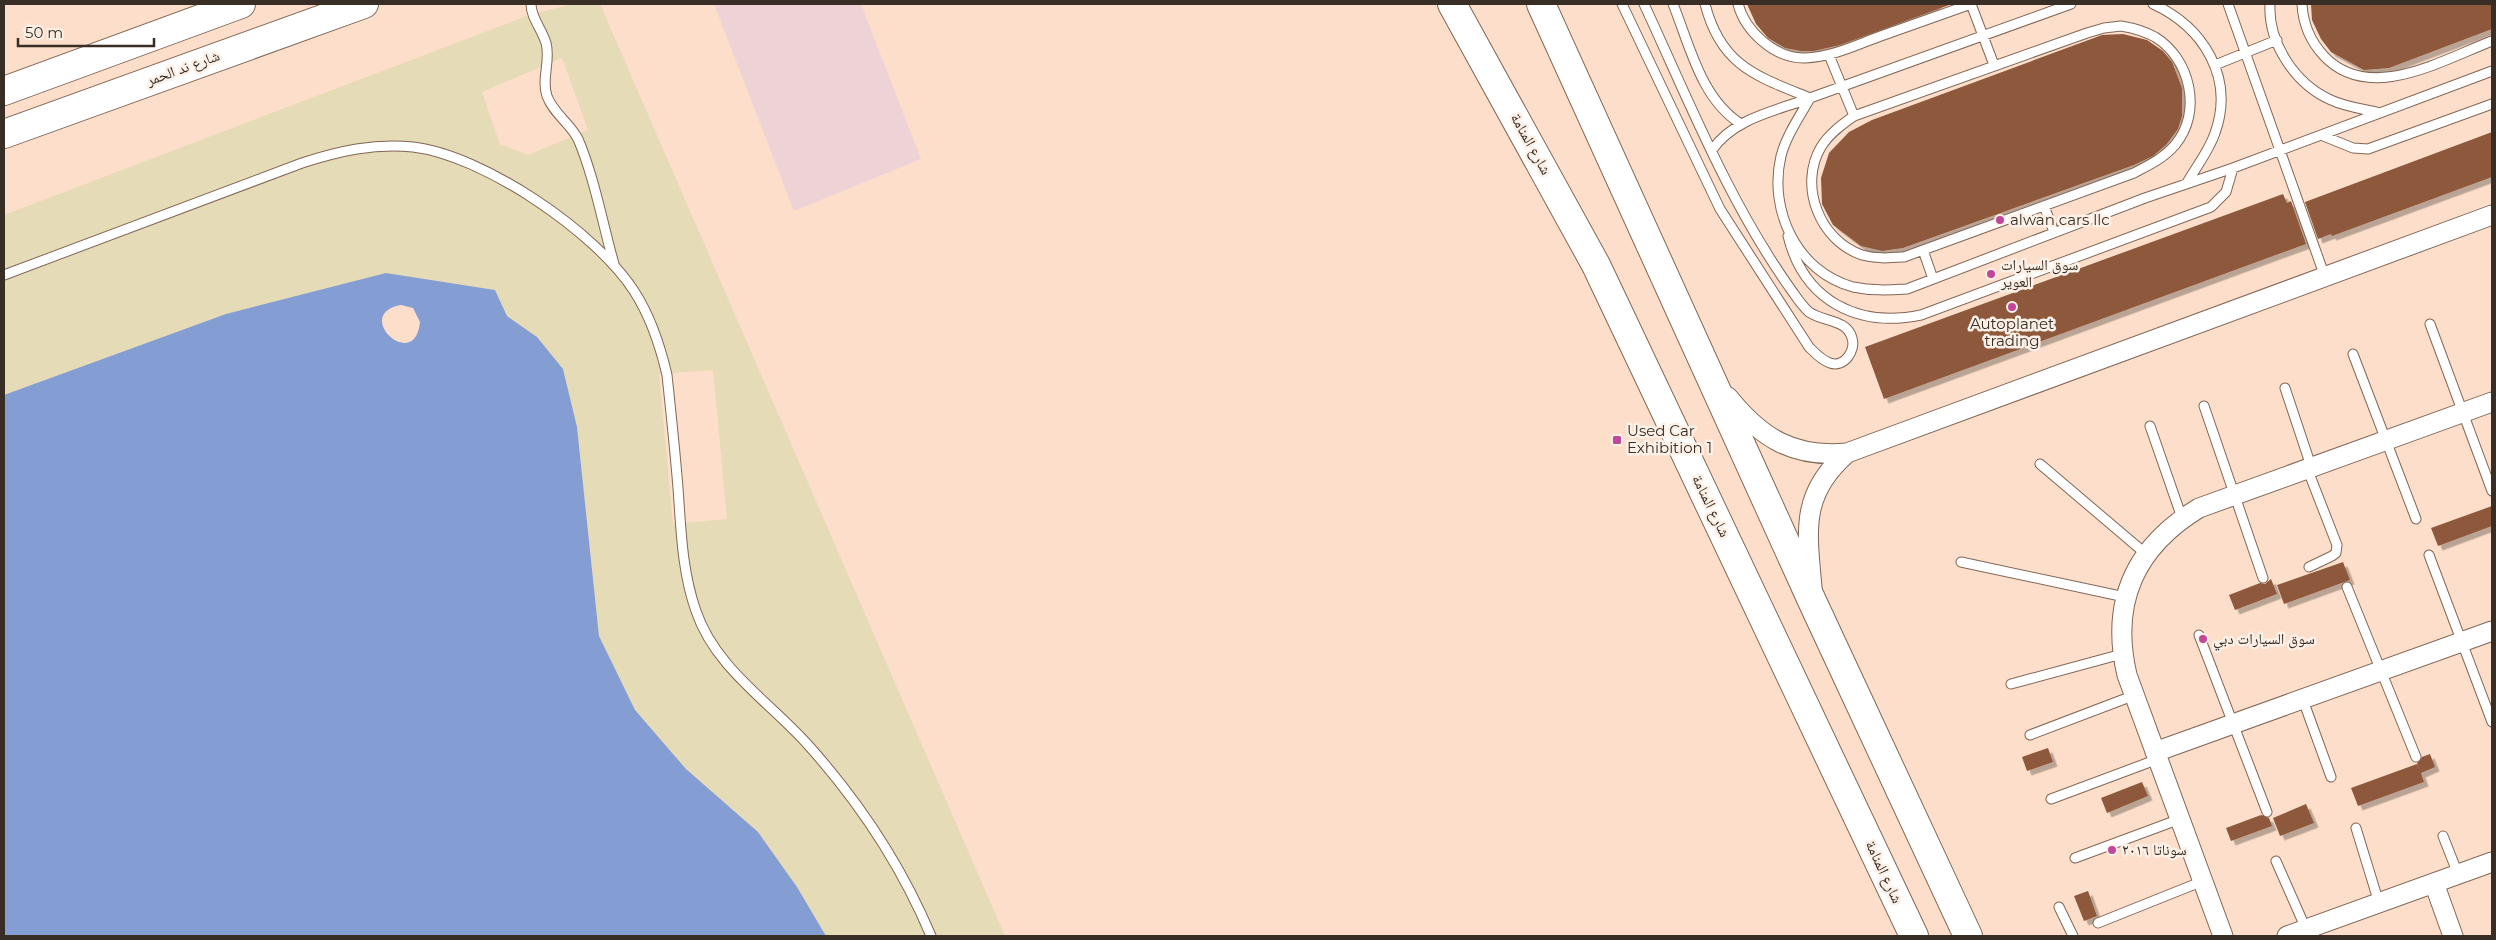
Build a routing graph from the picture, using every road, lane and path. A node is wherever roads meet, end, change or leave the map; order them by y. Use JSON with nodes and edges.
{"nodes":[{"id":1,"x":241,"y":4,"type":"edge"},
{"id":2,"x":364,"y":4,"type":"edge"},
{"id":3,"x":531,"y":4,"type":"edge"},
{"id":4,"x":1452,"y":4,"type":"edge"},
{"id":5,"x":1541,"y":4,"type":"edge"},
{"id":6,"x":1622,"y":4,"type":"edge"},
{"id":7,"x":1644,"y":4,"type":"edge"},
{"id":8,"x":1673,"y":4,"type":"edge"},
{"id":9,"x":1705,"y":4,"type":"edge"},
{"id":10,"x":1738,"y":4,"type":"edge"},
{"id":11,"x":2069,"y":4,"type":"edge"},
{"id":12,"x":2153,"y":4,"type":"edge"},
{"id":13,"x":2228,"y":4,"type":"edge"},
{"id":14,"x":2270,"y":4,"type":"edge"},
{"id":15,"x":2302,"y":4,"type":"edge"},
{"id":16,"x":1983,"y":36,"type":"junction"},
{"id":17,"x":2277,"y":40,"type":"junction"},
{"id":18,"x":2492,"y":42,"type":"edge"},
{"id":19,"x":2246,"y":52,"type":"junction"},
{"id":20,"x":1829,"y":55,"type":"junction"},
{"id":21,"x":1994,"y":65,"type":"junction"},
{"id":22,"x":2215,"y":65,"type":"junction"},
{"id":23,"x":2492,"y":71,"type":"edge"},
{"id":24,"x":1842,"y":86,"type":"junction"},
{"id":25,"x":4,"y":91,"type":"edge"},
{"id":26,"x":1810,"y":98,"type":"junction"},
{"id":27,"x":2492,"y":104,"type":"edge"},
{"id":28,"x":2380,"y":113,"type":"junction"},
{"id":29,"x":1854,"y":116,"type":"junction"},
{"id":30,"x":1741,"y":124,"type":"junction"},
{"id":31,"x":4,"y":134,"type":"edge"},
{"id":32,"x":2322,"y":135,"type":"junction"},
{"id":33,"x":2282,"y":149,"type":"junction"},
{"id":34,"x":1712,"y":150,"type":"junction"},
{"id":35,"x":2233,"y":168,"type":"junction"},
{"id":36,"x":2187,"y":183,"type":"junction"},
{"id":37,"x":2044,"y":206,"type":"junction"},
{"id":38,"x":2492,"y":215,"type":"edge"},
{"id":39,"x":1786,"y":229,"type":"junction"},
{"id":40,"x":2054,"y":232,"type":"junction"},
{"id":41,"x":1923,"y":250,"type":"junction"},
{"id":42,"x":614,"y":266,"type":"junction"},
{"id":43,"x":4,"y":275,"type":"edge"},
{"id":44,"x":2325,"y":277,"type":"junction"},
{"id":45,"x":1933,"y":279,"type":"junction"},
{"id":46,"x":2430,"y":324,"type":"dead end"},
{"id":47,"x":2353,"y":354,"type":"dead end"},
{"id":48,"x":1711,"y":377,"type":"junction"},
{"id":49,"x":2284,"y":388,"type":"dead end"},
{"id":50,"x":2492,"y":402,"type":"edge"},
{"id":51,"x":2204,"y":406,"type":"dead end"},
{"id":52,"x":2463,"y":413,"type":"junction"},
{"id":53,"x":2150,"y":426,"type":"dead end"},
{"id":54,"x":2386,"y":440,"type":"junction"},
{"id":55,"x":1847,"y":453,"type":"junction"},
{"id":56,"x":2040,"y":464,"type":"dead end"},
{"id":57,"x":2309,"y":467,"type":"junction"},
{"id":58,"x":2492,"y":491,"type":"edge"},
{"id":59,"x":2234,"y":494,"type":"junction"},
{"id":60,"x":2182,"y":518,"type":"junction"},
{"id":61,"x":2416,"y":518,"type":"dead end"},
{"id":62,"x":2146,"y":554,"type":"junction"},
{"id":63,"x":2429,"y":555,"type":"dead end"},
{"id":64,"x":1961,"y":562,"type":"dead end"},
{"id":65,"x":2309,"y":567,"type":"dead end"},
{"id":66,"x":2263,"y":578,"type":"dead end"},
{"id":67,"x":2347,"y":587,"type":"dead end"},
{"id":68,"x":2125,"y":596,"type":"junction"},
{"id":69,"x":1813,"y":603,"type":"junction"},
{"id":70,"x":2492,"y":632,"type":"edge"},
{"id":71,"x":2199,"y":635,"type":"dead end"},
{"id":72,"x":2462,"y":642,"type":"junction"},
{"id":73,"x":2122,"y":654,"type":"junction"},
{"id":74,"x":2382,"y":671,"type":"junction"},
{"id":75,"x":2011,"y":684,"type":"dead end"},
{"id":76,"x":2134,"y":695,"type":"junction"},
{"id":77,"x":2303,"y":700,"type":"junction"},
{"id":78,"x":2492,"y":722,"type":"edge"},
{"id":79,"x":2233,"y":724,"type":"junction"},
{"id":80,"x":2030,"y":736,"type":"dead end"},
{"id":81,"x":2156,"y":755,"type":"junction"},
{"id":82,"x":2416,"y":757,"type":"dead end"},
{"id":83,"x":2332,"y":777,"type":"dead end"},
{"id":84,"x":2051,"y":799,"type":"dead end"},
{"id":85,"x":2267,"y":812,"type":"dead end"},
{"id":86,"x":2180,"y":819,"type":"junction"},
{"id":87,"x":2356,"y":828,"type":"dead end"},
{"id":88,"x":2443,"y":836,"type":"dead end"},
{"id":89,"x":2075,"y":858,"type":"dead end"},
{"id":90,"x":2276,"y":861,"type":"dead end"},
{"id":91,"x":2492,"y":862,"type":"edge"},
{"id":92,"x":2458,"y":874,"type":"junction"},
{"id":93,"x":2203,"y":882,"type":"junction"},
{"id":94,"x":2434,"y":883,"type":"junction"},
{"id":95,"x":2379,"y":903,"type":"junction"},
{"id":96,"x":2059,"y":907,"type":"dead end"},
{"id":97,"x":2098,"y":923,"type":"dead end"},
{"id":98,"x":2306,"y":930,"type":"junction"},
{"id":99,"x":931,"y":936,"type":"edge"},
{"id":100,"x":1914,"y":936,"type":"edge"},
{"id":101,"x":1968,"y":936,"type":"edge"},
{"id":102,"x":2072,"y":936,"type":"edge"},
{"id":103,"x":2223,"y":936,"type":"edge"},
{"id":104,"x":2287,"y":936,"type":"edge"},
{"id":105,"x":2454,"y":936,"type":"edge"}],
"edges":[{"from":1,"to":25,"type":"main road"},
{"from":2,"to":31,"type":"main road","name":"شارع ند الحمر"},
{"from":3,"to":42,"type":"lane"},
{"from":4,"to":100,"type":"main road","name":"شارع المنامة"},
{"from":5,"to":48,"type":"main road"},
{"from":6,"to":34,"type":"lane"},
{"from":7,"to":34,"type":"lane"},
{"from":8,"to":30,"type":"lane"},
{"from":9,"to":26,"type":"lane"},
{"from":10,"to":20,"type":"lane"},
{"from":11,"to":16,"type":"lane"},
{"from":12,"to":22,"type":"lane"},
{"from":13,"to":19,"type":"lane"},
{"from":14,"to":17,"type":"lane"},
{"from":15,"to":18,"type":"lane"},
{"from":16,"to":20,"type":"lane"},
{"from":16,"to":21,"type":"lane"},
{"from":16,"to":24,"type":"lane"},
{"from":17,"to":19,"type":"lane"},
{"from":17,"to":28,"type":"lane"},
{"from":19,"to":22,"type":"lane"},
{"from":19,"to":33,"type":"lane"},
{"from":20,"to":24,"type":"lane"},
{"from":21,"to":29,"type":"lane"},
{"from":21,"to":37,"type":"lane"},
{"from":22,"to":36,"type":"lane"},
{"from":23,"to":28,"type":"lane"},
{"from":24,"to":26,"type":"lane"},
{"from":24,"to":29,"type":"lane"},
{"from":26,"to":30,"type":"lane"},
{"from":26,"to":39,"type":"lane"},
{"from":27,"to":32,"type":"lane"},
{"from":28,"to":32,"type":"lane"},
{"from":29,"to":41,"type":"lane"},
{"from":30,"to":34,"type":"lane"},
{"from":32,"to":33,"type":"lane"},
{"from":33,"to":35,"type":"lane"},
{"from":33,"to":44,"type":"lane"},
{"from":35,"to":36,"type":"lane"},
{"from":35,"to":39,"type":"lane"},
{"from":36,"to":40,"type":"lane"},
{"from":37,"to":40,"type":"lane"},
{"from":37,"to":41,"type":"lane"},
{"from":38,"to":44,"type":"street"},
{"from":39,"to":45,"type":"lane"},
{"from":40,"to":45,"type":"lane"},
{"from":41,"to":45,"type":"lane"},
{"from":42,"to":43,"type":"lane"},
{"from":42,"to":99,"type":"lane"},
{"from":44,"to":55,"type":"street"},
{"from":46,"to":52,"type":"lane"},
{"from":47,"to":54,"type":"lane"},
{"from":48,"to":55,"type":"street"},
{"from":48,"to":69,"type":"main road"},
{"from":49,"to":57,"type":"lane"},
{"from":50,"to":52,"type":"street"},
{"from":51,"to":59,"type":"lane"},
{"from":52,"to":54,"type":"street"},
{"from":52,"to":58,"type":"lane"},
{"from":53,"to":60,"type":"lane"},
{"from":54,"to":57,"type":"street"},
{"from":54,"to":61,"type":"lane"},
{"from":55,"to":69,"type":"street"},
{"from":56,"to":62,"type":"lane"},
{"from":57,"to":59,"type":"street"},
{"from":57,"to":65,"type":"lane"},
{"from":59,"to":60,"type":"street"},
{"from":59,"to":66,"type":"lane"},
{"from":60,"to":62,"type":"street"},
{"from":62,"to":68,"type":"street"},
{"from":63,"to":72,"type":"lane"},
{"from":64,"to":68,"type":"lane"},
{"from":67,"to":74,"type":"lane"},
{"from":68,"to":73,"type":"street"},
{"from":69,"to":101,"type":"main road"},
{"from":70,"to":72,"type":"street"},
{"from":71,"to":79,"type":"lane"},
{"from":72,"to":74,"type":"street"},
{"from":72,"to":78,"type":"lane"},
{"from":73,"to":75,"type":"lane"},
{"from":73,"to":76,"type":"street"},
{"from":74,"to":77,"type":"street"},
{"from":74,"to":82,"type":"lane"},
{"from":76,"to":80,"type":"lane"},
{"from":76,"to":81,"type":"street"},
{"from":77,"to":79,"type":"street"},
{"from":77,"to":83,"type":"lane"},
{"from":79,"to":81,"type":"street"},
{"from":79,"to":85,"type":"lane"},
{"from":81,"to":84,"type":"lane"},
{"from":81,"to":86,"type":"street"},
{"from":86,"to":89,"type":"lane"},
{"from":86,"to":93,"type":"street"},
{"from":87,"to":95,"type":"lane"},
{"from":88,"to":92,"type":"lane"},
{"from":90,"to":98,"type":"lane"},
{"from":91,"to":92,"type":"street"},
{"from":92,"to":94,"type":"street"},
{"from":93,"to":97,"type":"lane"},
{"from":93,"to":103,"type":"street"},
{"from":94,"to":95,"type":"street"},
{"from":94,"to":105,"type":"street"},
{"from":95,"to":98,"type":"street"},
{"from":96,"to":102,"type":"lane"},
{"from":98,"to":104,"type":"street"}]}
